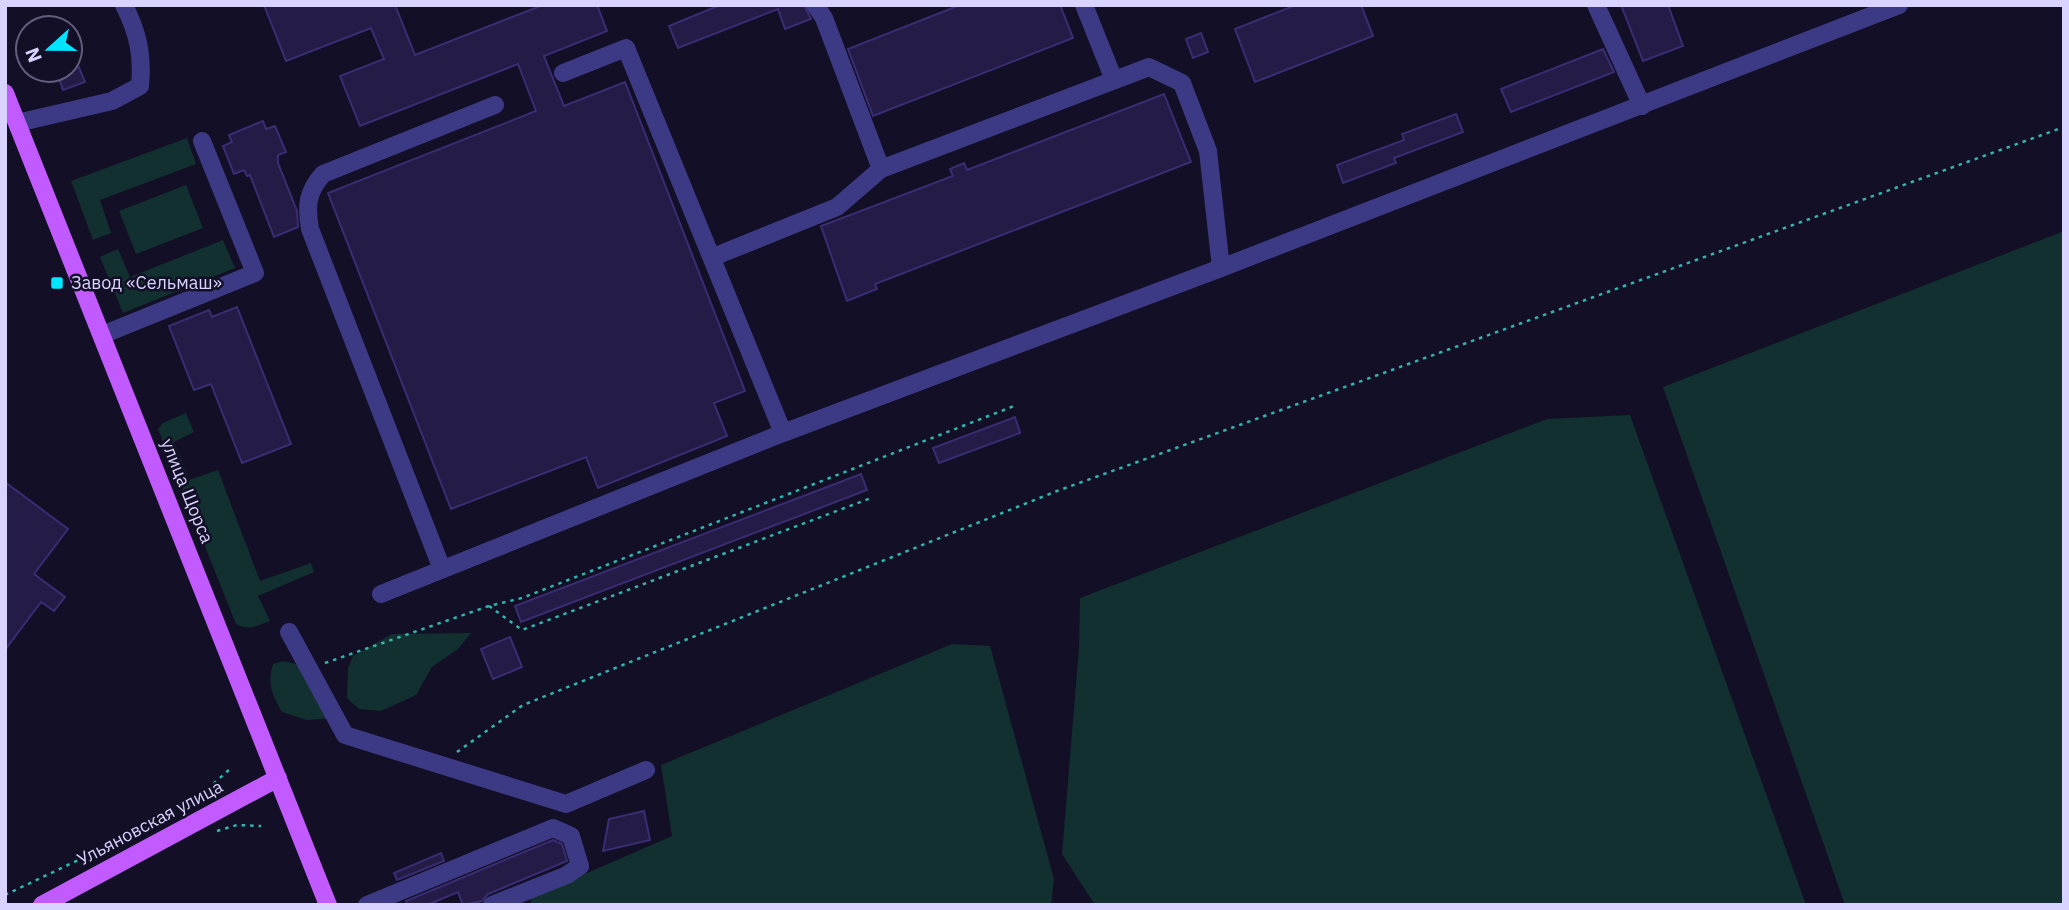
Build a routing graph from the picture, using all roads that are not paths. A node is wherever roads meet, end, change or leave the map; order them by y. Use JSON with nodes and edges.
{"nodes":[{"id":1,"x":124,"y":5,"type":"edge"},
{"id":2,"x":815,"y":5,"type":"edge"},
{"id":3,"x":1084,"y":5,"type":"edge"},
{"id":4,"x":1597,"y":5,"type":"edge"},
{"id":5,"x":1899,"y":5,"type":"edge"},
{"id":6,"x":563,"y":73,"type":"dead end"},
{"id":7,"x":1114,"y":80,"type":"junction"},
{"id":8,"x":5,"y":93,"type":"edge"},
{"id":9,"x":495,"y":105,"type":"dead end"},
{"id":10,"x":1642,"y":106,"type":"junction"},
{"id":11,"x":17,"y":122,"type":"junction"},
{"id":12,"x":202,"y":141,"type":"dead end"},
{"id":13,"x":881,"y":169,"type":"junction"},
{"id":14,"x":713,"y":257,"type":"junction"},
{"id":15,"x":1221,"y":268,"type":"junction"},
{"id":16,"x":102,"y":335,"type":"junction"},
{"id":17,"x":783,"y":433,"type":"junction"},
{"id":18,"x":442,"y":569,"type":"junction"},
{"id":19,"x":381,"y":594,"type":"dead end"},
{"id":20,"x":289,"y":632,"type":"dead end"},
{"id":21,"x":646,"y":770,"type":"dead end"},
{"id":22,"x":278,"y":778,"type":"junction"},
{"id":23,"x":375,"y":904,"type":"edge"},
{"id":24,"x":42,"y":905,"type":"edge"},
{"id":25,"x":328,"y":905,"type":"edge"},
{"id":26,"x":492,"y":905,"type":"edge"}],
"edges":[{"from":1,"to":11,"type":"lane"},
{"from":2,"to":13,"type":"lane"},
{"from":3,"to":7,"type":"lane"},
{"from":4,"to":10,"type":"lane"},
{"from":5,"to":10,"type":"lane"},
{"from":6,"to":14,"type":"lane"},
{"from":7,"to":13,"type":"lane"},
{"from":7,"to":15,"type":"lane"},
{"from":8,"to":11,"type":"main road","name":"улица Щорса"},
{"from":9,"to":18,"type":"lane"},
{"from":10,"to":15,"type":"lane"},
{"from":11,"to":16,"type":"main road","name":"улица Щорса"},
{"from":12,"to":16,"type":"lane"},
{"from":13,"to":14,"type":"lane"},
{"from":14,"to":17,"type":"lane"},
{"from":15,"to":17,"type":"lane"},
{"from":16,"to":22,"type":"main road","name":"улица Щорса"},
{"from":17,"to":18,"type":"lane"},
{"from":18,"to":19,"type":"lane"},
{"from":20,"to":21,"type":"lane"},
{"from":22,"to":24,"type":"main road","name":"Ульяновская улица"},
{"from":22,"to":25,"type":"main road","name":"улица Щорса"},
{"from":23,"to":26,"type":"lane"}]}
